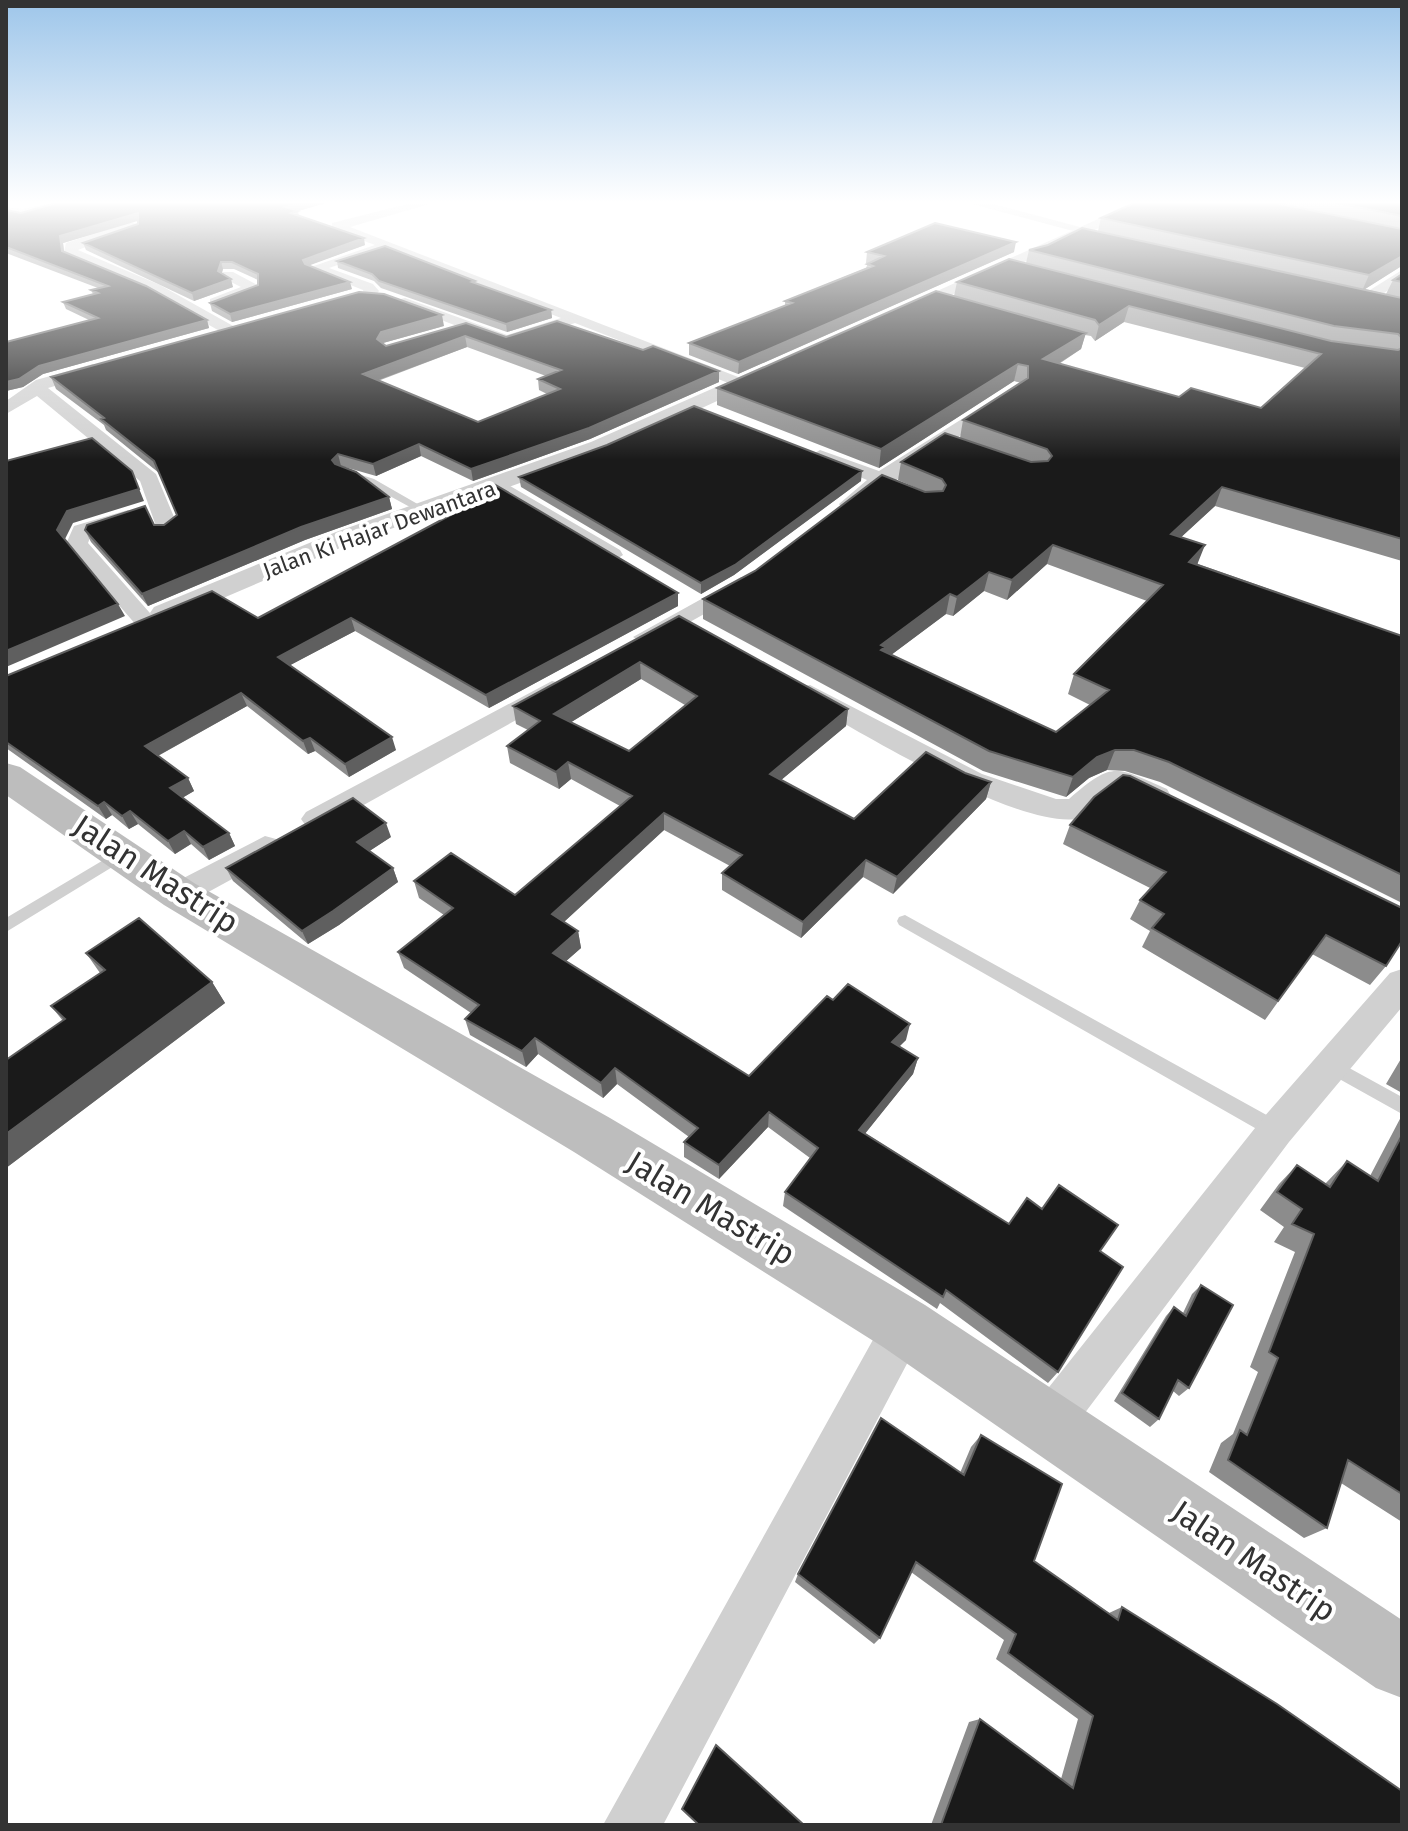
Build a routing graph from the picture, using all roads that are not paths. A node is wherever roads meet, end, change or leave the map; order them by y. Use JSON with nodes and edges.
{"nodes":[{"id":1,"x":155,"y":288,"type":"edge"},
{"id":2,"x":250,"y":288,"type":"edge"},
{"id":3,"x":369,"y":288,"type":"edge"},
{"id":4,"x":497,"y":288,"type":"edge"},
{"id":5,"x":953,"y":288,"type":"edge"},
{"id":6,"x":1375,"y":288,"type":"edge"},
{"id":7,"x":370,"y":293,"type":"junction"},
{"id":8,"x":351,"y":296,"type":"edge"},
{"id":9,"x":931,"y":298,"type":"junction"},
{"id":10,"x":1390,"y":304,"type":"edge"},
{"id":11,"x":962,"y":307,"type":"edge"},
{"id":12,"x":193,"y":309,"type":"junction"},
{"id":13,"x":575,"y":318,"type":"junction"},
{"id":14,"x":873,"y":324,"type":"edge"},
{"id":15,"x":469,"y":326,"type":"junction"},
{"id":16,"x":437,"y":336,"type":"edge"},
{"id":17,"x":201,"y":338,"type":"edge"},
{"id":18,"x":116,"y":362,"type":"edge"},
{"id":19,"x":786,"y":362,"type":"edge"},
{"id":20,"x":742,"y":382,"type":"junction"},
{"id":21,"x":37,"y":387,"type":"junction"},
{"id":22,"x":1016,"y":389,"type":"edge"},
{"id":23,"x":691,"y":405,"type":"junction"},
{"id":24,"x":6,"y":409,"type":"edge"},
{"id":25,"x":720,"y":417,"type":"edge"},
{"id":26,"x":940,"y":441,"type":"junction"},
{"id":27,"x":793,"y":445,"type":"edge"},
{"id":28,"x":967,"y":451,"type":"edge"},
{"id":29,"x":343,"y":472,"type":"edge"},
{"id":30,"x":879,"y":481,"type":"junction"},
{"id":31,"x":498,"y":485,"type":"junction"},
{"id":32,"x":904,"y":493,"type":"edge"},
{"id":33,"x":158,"y":507,"type":"junction"},
{"id":34,"x":423,"y":510,"type":"junction"},
{"id":35,"x":831,"y":518,"type":"edge"},
{"id":36,"x":168,"y":529,"type":"edge"},
{"id":37,"x":628,"y":565,"type":"edge"},
{"id":38,"x":764,"y":570,"type":"edge"},
{"id":39,"x":685,"y":606,"type":"junction"},
{"id":40,"x":145,"y":621,"type":"junction"},
{"id":41,"x":117,"y":633,"type":"edge"},
{"id":42,"x":706,"y":634,"type":"edge"},
{"id":43,"x":623,"y":649,"type":"edge"},
{"id":44,"x":567,"y":680,"type":"edge"},
{"id":45,"x":788,"y":680,"type":"edge"},
{"id":46,"x":6,"y":776,"type":"edge"},
{"id":47,"x":1177,"y":806,"type":"edge"},
{"id":48,"x":122,"y":854,"type":"junction"},
{"id":49,"x":179,"y":894,"type":"junction"},
{"id":50,"x":905,"y":921,"type":"dead end"},
{"id":51,"x":6,"y":926,"type":"edge"},
{"id":52,"x":1402,"y":983,"type":"edge"},
{"id":53,"x":1331,"y":1066,"type":"junction"},
{"id":54,"x":1402,"y":1106,"type":"edge"},
{"id":55,"x":1276,"y":1130,"type":"junction"},
{"id":56,"x":904,"y":1326,"type":"junction"},
{"id":57,"x":1050,"y":1422,"type":"junction"},
{"id":58,"x":1402,"y":1662,"type":"edge"},
{"id":59,"x":632,"y":1825,"type":"edge"}],
"edges":[{"from":1,"to":12,"type":"street"},
{"from":2,"to":12,"type":"street"},
{"from":3,"to":7,"type":"street"},
{"from":4,"to":13,"type":"street"},
{"from":5,"to":9,"type":"street"},
{"from":6,"to":10,"type":"street"},
{"from":7,"to":8,"type":"street"},
{"from":7,"to":15,"type":"street"},
{"from":9,"to":11,"type":"street"},
{"from":9,"to":14,"type":"street"},
{"from":12,"to":17,"type":"street"},
{"from":13,"to":15,"type":"street"},
{"from":13,"to":20,"type":"street"},
{"from":15,"to":16,"type":"street"},
{"from":18,"to":21,"type":"street"},
{"from":19,"to":20,"type":"street","name":"Jalan Ki Hajar Dewantara"},
{"from":20,"to":23,"type":"street","name":"Jalan Ki Hajar Dewantara"},
{"from":21,"to":24,"type":"street"},
{"from":21,"to":33,"type":"street"},
{"from":22,"to":26,"type":"street"},
{"from":23,"to":25,"type":"street"},
{"from":23,"to":31,"type":"street","name":"Jalan Ki Hajar Dewantara"},
{"from":26,"to":28,"type":"street"},
{"from":26,"to":30,"type":"street"},
{"from":27,"to":30,"type":"street"},
{"from":29,"to":34,"type":"lane"},
{"from":30,"to":32,"type":"street"},
{"from":30,"to":35,"type":"street"},
{"from":31,"to":34,"type":"street","name":"Jalan Ki Hajar Dewantara"},
{"from":31,"to":37,"type":"street"},
{"from":33,"to":36,"type":"street"},
{"from":33,"to":40,"type":"street"},
{"from":34,"to":40,"type":"street","name":"Jalan Ki Hajar Dewantara"},
{"from":38,"to":39,"type":"street"},
{"from":39,"to":42,"type":"street"},
{"from":39,"to":43,"type":"street"},
{"from":40,"to":41,"type":"street","name":"Jalan Ki Hajar Dewantara"},
{"from":44,"to":49,"type":"street"},
{"from":45,"to":47,"type":"street"},
{"from":46,"to":48,"type":"main road","name":"Jalan Mastrip"},
{"from":48,"to":49,"type":"main road","name":"Jalan Mastrip"},
{"from":48,"to":51,"type":"lane"},
{"from":49,"to":56,"type":"main road","name":"Jalan Mastrip"},
{"from":50,"to":55,"type":"lane"},
{"from":52,"to":53,"type":"street"},
{"from":53,"to":54,"type":"lane"},
{"from":53,"to":55,"type":"street"},
{"from":55,"to":57,"type":"street"},
{"from":56,"to":57,"type":"main road","name":"Jalan Mastrip"},
{"from":56,"to":59,"type":"street"},
{"from":57,"to":58,"type":"main road","name":"Jalan Mastrip"}]}
